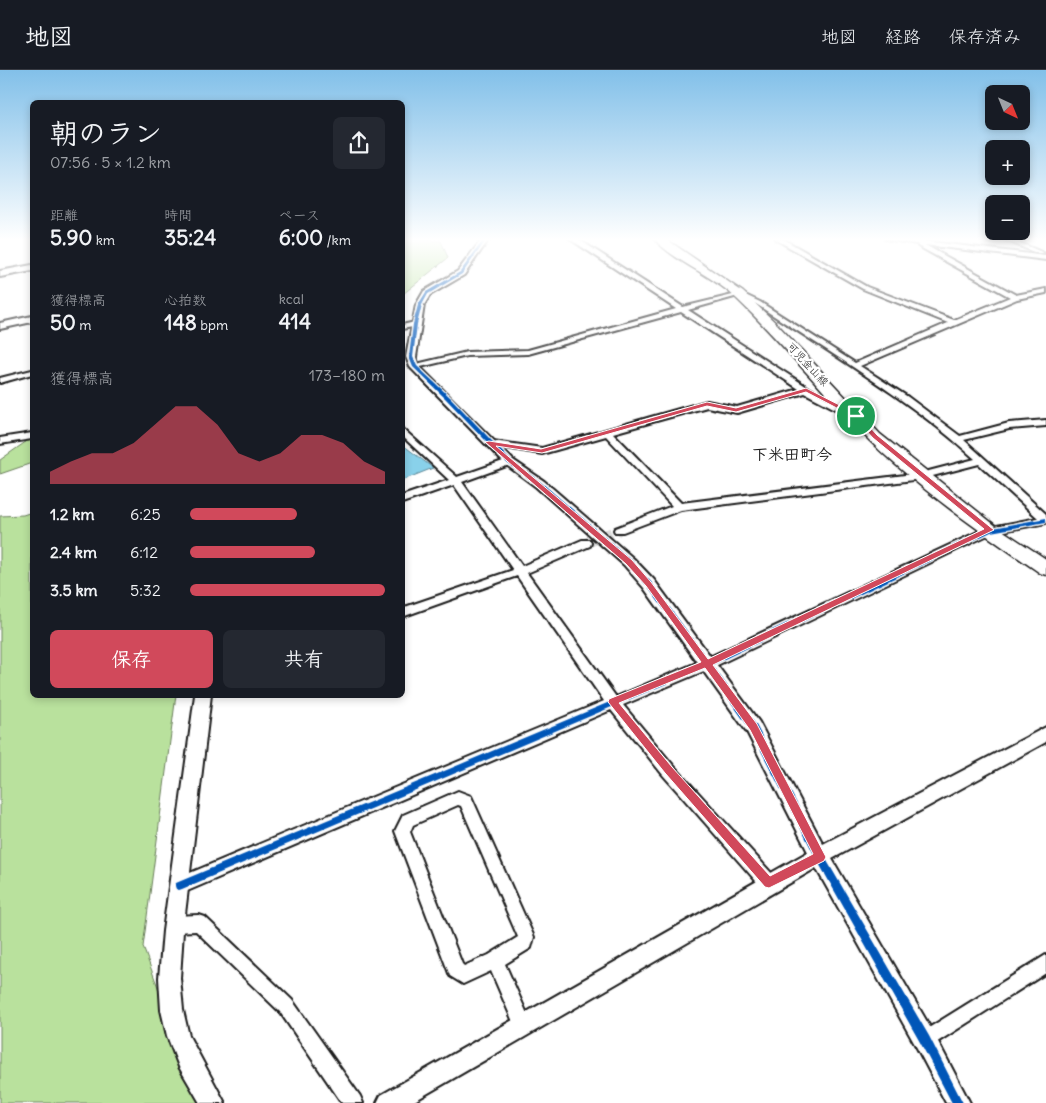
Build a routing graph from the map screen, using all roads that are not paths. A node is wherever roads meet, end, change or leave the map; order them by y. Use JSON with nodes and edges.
{"nodes":[{"id":1,"x":437,"y":287,"type":"edge"},
{"id":2,"x":648,"y":287,"type":"edge"},
{"id":3,"x":728,"y":287,"type":"edge"},
{"id":4,"x":864,"y":287,"type":"edge"},
{"id":5,"x":997,"y":287,"type":"edge"},
{"id":6,"x":1046,"y":291,"type":"edge"},
{"id":7,"x":738,"y":294,"type":"junction"},
{"id":8,"x":1015,"y":297,"type":"junction"},
{"id":9,"x":682,"y":309,"type":"junction"},
{"id":10,"x":30,"y":319,"type":"edge"},
{"id":11,"x":956,"y":323,"type":"junction"},
{"id":12,"x":415,"y":324,"type":"junction"},
{"id":13,"x":0,"y":326,"type":"edge"},
{"id":14,"x":405,"y":326,"type":"edge"},
{"id":15,"x":856,"y":365,"type":"junction"},
{"id":16,"x":415,"y":367,"type":"junction"},
{"id":17,"x":30,"y":372,"type":"edge"},
{"id":18,"x":0,"y":380,"type":"edge"},
{"id":19,"x":806,"y":390,"type":"junction"},
{"id":20,"x":856,"y":416,"type":"junction"},
{"id":21,"x":1046,"y":423,"type":"edge"},
{"id":22,"x":608,"y":433,"type":"junction"},
{"id":23,"x":405,"y":434,"type":"edge"},
{"id":24,"x":30,"y":436,"type":"edge"},
{"id":25,"x":958,"y":439,"type":"junction"},
{"id":26,"x":0,"y":440,"type":"edge"},
{"id":27,"x":489,"y":442,"type":"junction"},
{"id":28,"x":979,"y":461,"type":"junction"},
{"id":29,"x":509,"y":462,"type":"junction"},
{"id":30,"x":921,"y":476,"type":"junction"},
{"id":31,"x":456,"y":481,"type":"junction"},
{"id":32,"x":405,"y":499,"type":"edge"},
{"id":33,"x":680,"y":506,"type":"junction"},
{"id":34,"x":1046,"y":520,"type":"edge"},
{"id":35,"x":619,"y":530,"type":"tunnel mouth"},
{"id":36,"x":990,"y":530,"type":"junction"},
{"id":37,"x":586,"y":543,"type":"tunnel mouth"},
{"id":38,"x":1046,"y":568,"type":"edge"},
{"id":39,"x":518,"y":572,"type":"junction"},
{"id":40,"x":405,"y":612,"type":"edge"},
{"id":41,"x":707,"y":664,"type":"junction"},
{"id":42,"x":202,"y":698,"type":"edge"},
{"id":43,"x":612,"y":702,"type":"junction"},
{"id":44,"x":1046,"y":734,"type":"edge"},
{"id":45,"x":820,"y":857,"type":"junction"},
{"id":46,"x":769,"y":882,"type":"junction"},
{"id":47,"x":179,"y":886,"type":"junction"},
{"id":48,"x":173,"y":924,"type":"junction"},
{"id":49,"x":495,"y":961,"type":"junction"},
{"id":50,"x":1046,"y":963,"type":"edge"},
{"id":51,"x":523,"y":1025,"type":"junction"},
{"id":52,"x":925,"y":1040,"type":"junction"},
{"id":53,"x":213,"y":1103,"type":"edge"},
{"id":54,"x":353,"y":1103,"type":"edge"},
{"id":55,"x":389,"y":1103,"type":"edge"},
{"id":56,"x":958,"y":1103,"type":"edge"}],
"edges":[{"from":1,"to":12,"type":"street"},
{"from":2,"to":9,"type":"street"},
{"from":3,"to":7,"type":"main road","name":"可児金山線"},
{"from":4,"to":11,"type":"street"},
{"from":5,"to":8,"type":"street"},
{"from":6,"to":8,"type":"street"},
{"from":7,"to":9,"type":"street"},
{"from":7,"to":15,"type":"street"},
{"from":7,"to":20,"type":"main road","name":"可児金山線"},
{"from":8,"to":11,"type":"street"},
{"from":9,"to":16,"type":"street"},
{"from":9,"to":19,"type":"street"},
{"from":10,"to":13,"type":"street"},
{"from":11,"to":15,"type":"street"},
{"from":12,"to":14,"type":"street"},
{"from":12,"to":16,"type":"street"},
{"from":15,"to":25,"type":"street"},
{"from":16,"to":27,"type":"street"},
{"from":17,"to":18,"type":"street"},
{"from":19,"to":20,"type":"street"},
{"from":19,"to":22,"type":"street"},
{"from":20,"to":30,"type":"main road","name":"可児金山線"},
{"from":21,"to":25,"type":"street"},
{"from":22,"to":27,"type":"street"},
{"from":22,"to":33,"type":"street"},
{"from":23,"to":31,"type":"street"},
{"from":24,"to":26,"type":"street"},
{"from":25,"to":28,"type":"street"},
{"from":27,"to":29,"type":"street"},
{"from":28,"to":30,"type":"street"},
{"from":28,"to":34,"type":"street"},
{"from":29,"to":31,"type":"street"},
{"from":29,"to":41,"type":"street"},
{"from":30,"to":33,"type":"street"},
{"from":30,"to":36,"type":"main road","name":"可児金山線"},
{"from":31,"to":32,"type":"street"},
{"from":31,"to":39,"type":"street"},
{"from":33,"to":35,"type":"street"},
{"from":34,"to":36,"type":"street"},
{"from":36,"to":38,"type":"main road","name":"可児金山線"},
{"from":36,"to":41,"type":"street"},
{"from":37,"to":39,"type":"street"},
{"from":39,"to":40,"type":"street"},
{"from":39,"to":43,"type":"street"},
{"from":41,"to":43,"type":"street"},
{"from":41,"to":45,"type":"street"},
{"from":42,"to":47,"type":"street"},
{"from":43,"to":46,"type":"street"},
{"from":43,"to":47,"type":"street"},
{"from":44,"to":45,"type":"street"},
{"from":45,"to":46,"type":"street"},
{"from":45,"to":52,"type":"street"},
{"from":46,"to":51,"type":"street"},
{"from":47,"to":48,"type":"street"},
{"from":48,"to":53,"type":"street"},
{"from":48,"to":54,"type":"street"},
{"from":49,"to":49,"type":"street"},
{"from":49,"to":51,"type":"street"},
{"from":50,"to":52,"type":"street"},
{"from":51,"to":55,"type":"street"},
{"from":52,"to":56,"type":"street"}]}
